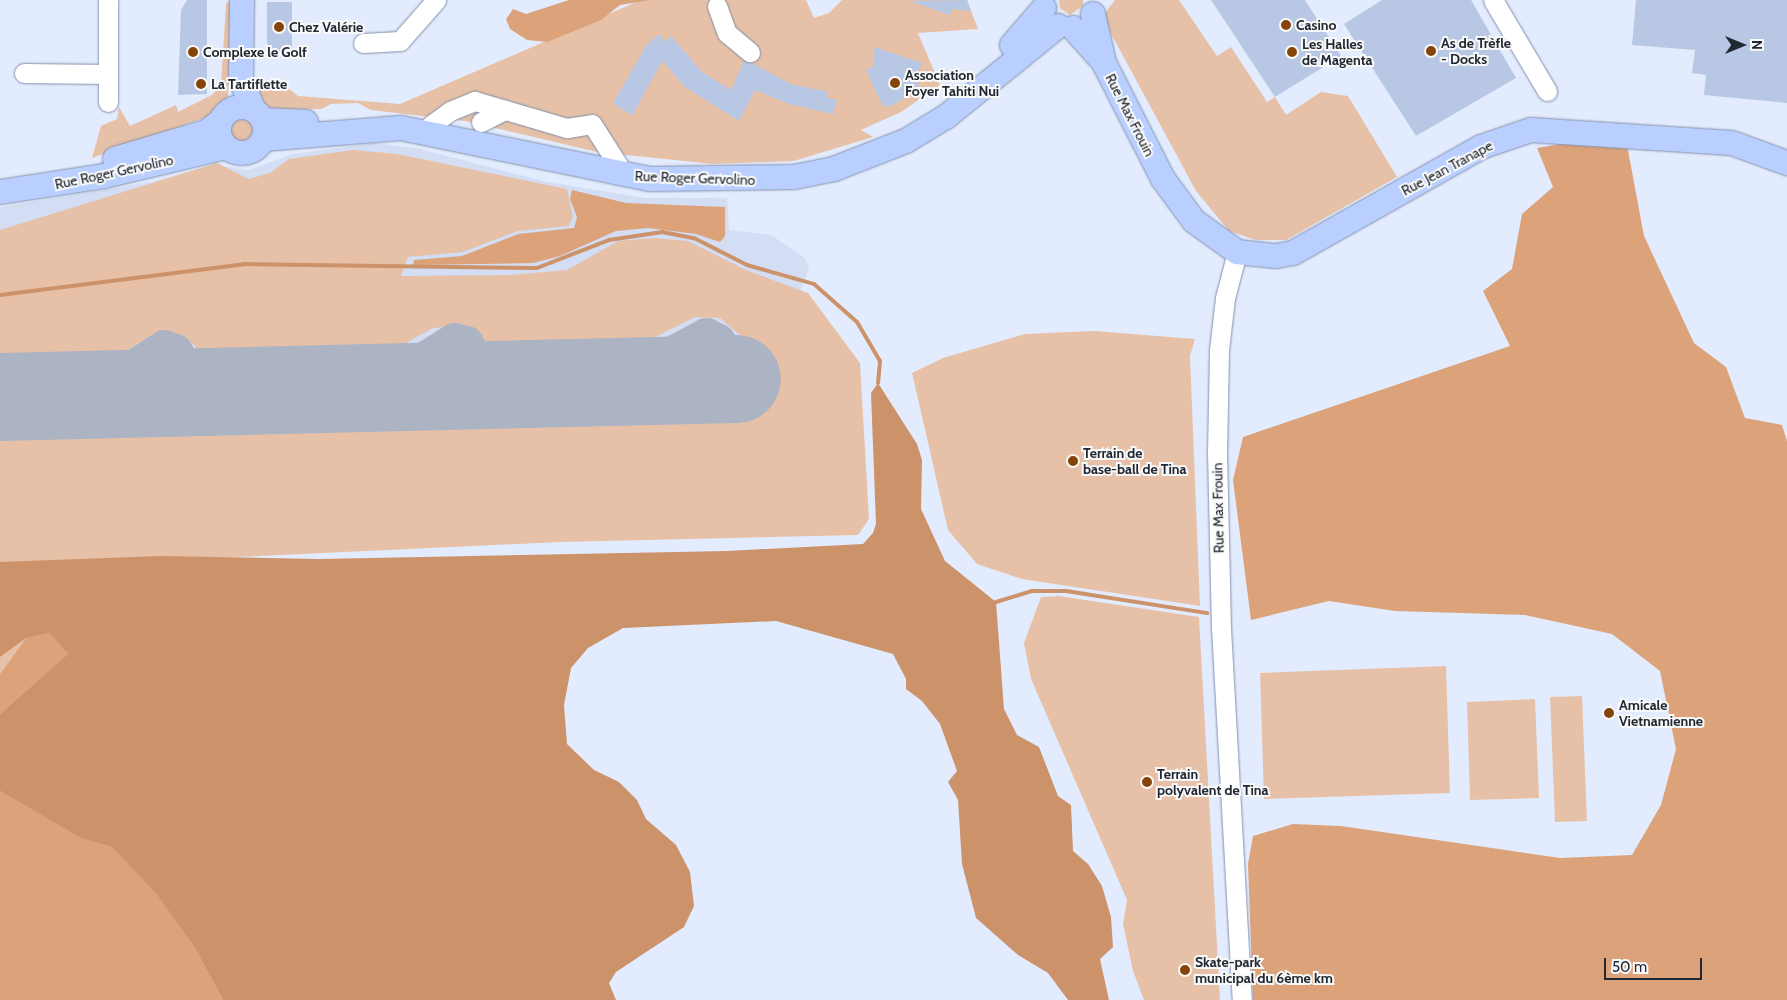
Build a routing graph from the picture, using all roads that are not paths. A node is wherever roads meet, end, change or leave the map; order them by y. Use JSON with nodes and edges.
{"nodes":[{"id":1,"x":108,"y":0,"type":"edge"},
{"id":2,"x":242,"y":0,"type":"edge"},
{"id":3,"x":436,"y":0,"type":"edge"},
{"id":4,"x":1493,"y":0,"type":"edge"},
{"id":5,"x":1095,"y":4,"type":"edge"},
{"id":6,"x":717,"y":6,"type":"dead end"},
{"id":7,"x":1055,"y":16,"type":"edge"},
{"id":8,"x":363,"y":43,"type":"dead end"},
{"id":9,"x":750,"y":52,"type":"dead end"},
{"id":10,"x":240,"y":61,"type":"junction"},
{"id":11,"x":1104,"y":64,"type":"junction"},
{"id":12,"x":24,"y":73,"type":"dead end"},
{"id":13,"x":108,"y":74,"type":"junction"},
{"id":14,"x":1547,"y":91,"type":"dead end"},
{"id":15,"x":108,"y":102,"type":"dead end"},
{"id":16,"x":505,"y":110,"type":"junction"},
{"id":17,"x":222,"y":118,"type":"junction"},
{"id":18,"x":481,"y":122,"type":"dead end"},
{"id":19,"x":260,"y":123,"type":"junction"},
{"id":20,"x":430,"y":125,"type":"junction"},
{"id":21,"x":226,"y":147,"type":"junction"},
{"id":22,"x":1787,"y":164,"type":"edge"},
{"id":23,"x":618,"y":165,"type":"junction"},
{"id":24,"x":0,"y":181,"type":"edge"},
{"id":25,"x":0,"y":192,"type":"edge"},
{"id":26,"x":1237,"y":252,"type":"junction"},
{"id":27,"x":1242,"y":1000,"type":"edge"}],
"edges":[{"from":1,"to":13,"type":"street"},
{"from":2,"to":10,"type":"main road"},
{"from":3,"to":8,"type":"street"},
{"from":4,"to":14,"type":"street"},
{"from":5,"to":7,"type":"main road"},
{"from":5,"to":11,"type":"main road","name":"Rue Max Frouin"},
{"from":6,"to":9,"type":"street"},
{"from":7,"to":11,"type":"main road","name":"Rue Max Frouin"},
{"from":7,"to":19,"type":"main road","name":"Rue Roger Gervolino"},
{"from":7,"to":23,"type":"main road","name":"Rue Roger Gervolino"},
{"from":10,"to":17,"type":"main road"},
{"from":10,"to":19,"type":"main road"},
{"from":11,"to":26,"type":"main road","name":"Rue Max Frouin"},
{"from":12,"to":13,"type":"street"},
{"from":13,"to":15,"type":"street"},
{"from":16,"to":18,"type":"street"},
{"from":16,"to":20,"type":"street"},
{"from":16,"to":23,"type":"street"},
{"from":17,"to":19,"type":"main road"},
{"from":17,"to":21,"type":"main road"},
{"from":17,"to":24,"type":"main road","name":"Rue Roger Gervolino"},
{"from":19,"to":20,"type":"main road","name":"Rue Roger Gervolino"},
{"from":19,"to":21,"type":"main road"},
{"from":20,"to":23,"type":"main road","name":"Rue Roger Gervolino"},
{"from":21,"to":25,"type":"main road","name":"Rue Roger Gervolino"},
{"from":22,"to":26,"type":"main road","name":"Rue Jean Tranape"},
{"from":26,"to":27,"type":"street","name":"Rue Max Frouin"}]}
